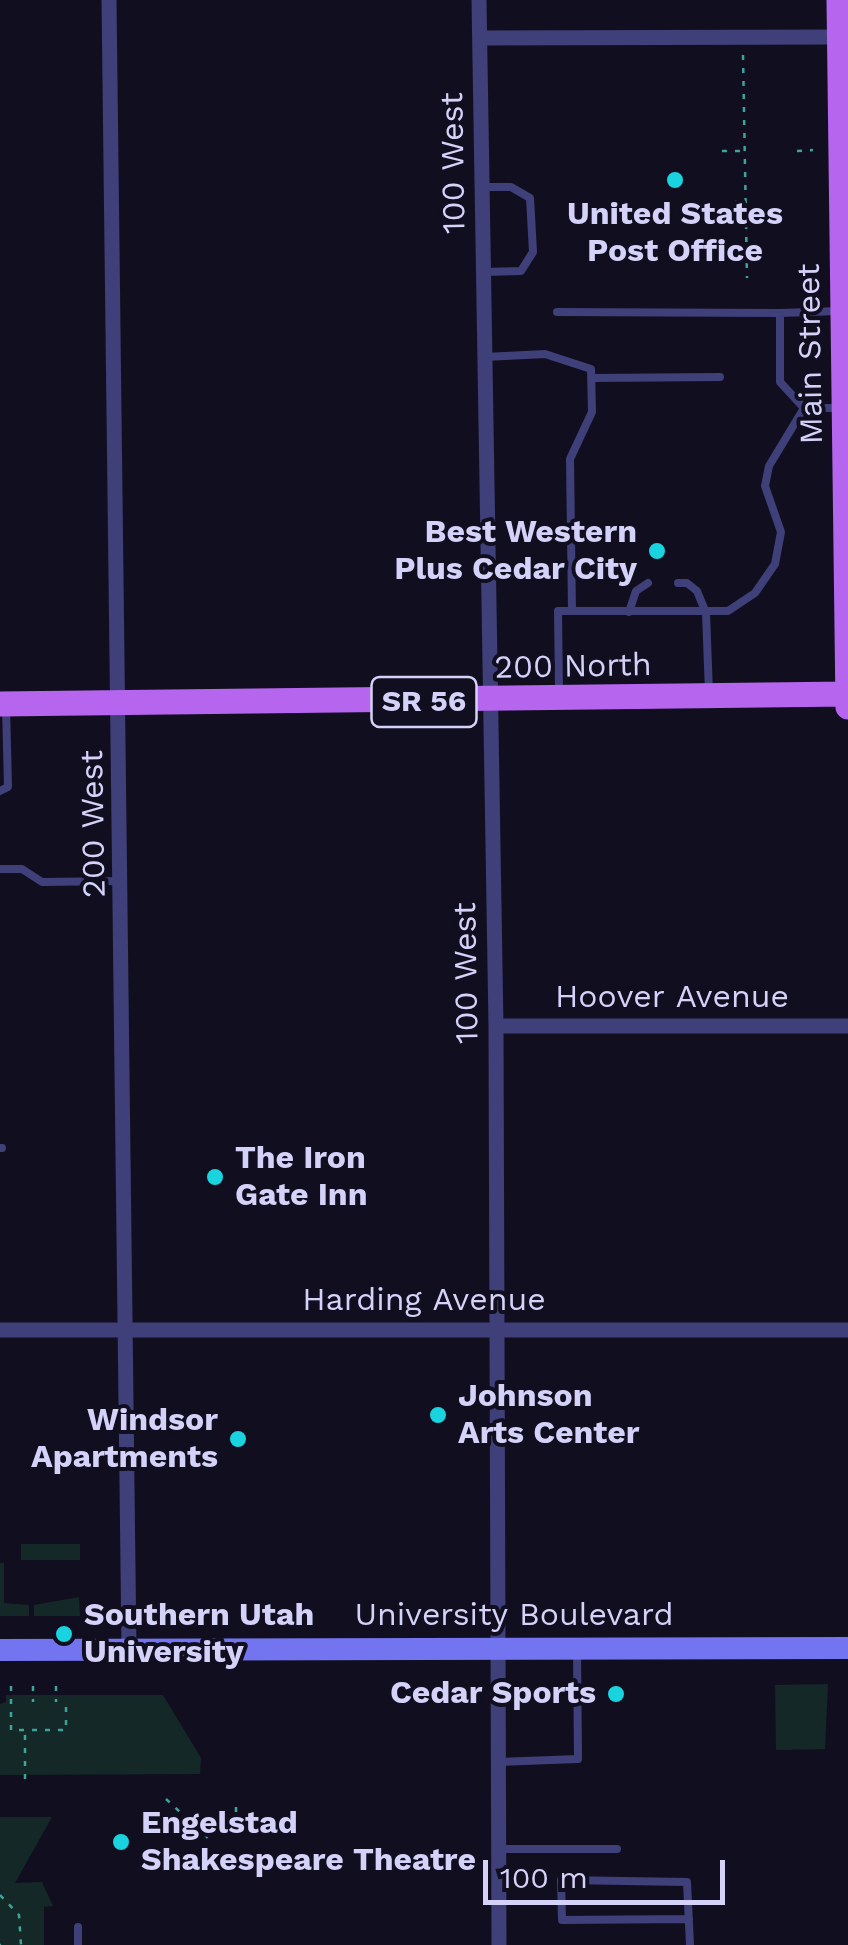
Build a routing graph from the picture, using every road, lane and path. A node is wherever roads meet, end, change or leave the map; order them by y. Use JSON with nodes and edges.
{"nodes":[{"id":1,"x":109,"y":0,"type":"edge"},
{"id":2,"x":479,"y":0,"type":"edge"},
{"id":3,"x":839,"y":0,"type":"edge"},
{"id":4,"x":839,"y":37,"type":"junction"},
{"id":5,"x":480,"y":38,"type":"junction"},
{"id":6,"x":743,"y":55,"type":"dead end"},
{"id":7,"x":844,"y":111,"type":"edge"},
{"id":8,"x":797,"y":150,"type":"dead end"},
{"id":9,"x":813,"y":150,"type":"dead end"},
{"id":10,"x":722,"y":151,"type":"dead end"},
{"id":11,"x":745,"y":151,"type":"junction"},
{"id":12,"x":482,"y":188,"type":"junction"},
{"id":13,"x":735,"y":202,"type":"dead end"},
{"id":14,"x":746,"y":202,"type":"junction"},
{"id":15,"x":845,"y":263,"type":"edge"},
{"id":16,"x":484,"y":272,"type":"junction"},
{"id":17,"x":746,"y":278,"type":"dead end"},
{"id":18,"x":845,"y":311,"type":"edge"},
{"id":19,"x":557,"y":312,"type":"dead end"},
{"id":20,"x":780,"y":313,"type":"junction"},
{"id":21,"x":485,"y":357,"type":"junction"},
{"id":22,"x":720,"y":377,"type":"dead end"},
{"id":23,"x":592,"y":378,"type":"junction"},
{"id":24,"x":804,"y":408,"type":"junction"},
{"id":25,"x":844,"y":408,"type":"junction"},
{"id":26,"x":648,"y":583,"type":"dead end"},
{"id":27,"x":678,"y":583,"type":"dead end"},
{"id":28,"x":572,"y":611,"type":"junction"},
{"id":29,"x":628,"y":612,"type":"junction"},
{"id":30,"x":706,"y":613,"type":"junction"},
{"id":31,"x":848,"y":694,"type":"edge"},
{"id":32,"x":710,"y":697,"type":"junction"},
{"id":33,"x":559,"y":700,"type":"junction"},
{"id":34,"x":490,"y":702,"type":"junction"},
{"id":35,"x":121,"y":703,"type":"junction"},
{"id":36,"x":3,"y":704,"type":"edge"},
{"id":37,"x":848,"y":707,"type":"edge"},
{"id":38,"x":0,"y":791,"type":"edge"},
{"id":39,"x":0,"y":869,"type":"edge"},
{"id":40,"x":122,"y":881,"type":"junction"},
{"id":41,"x":496,"y":1026,"type":"junction"},
{"id":42,"x":848,"y":1026,"type":"edge"},
{"id":43,"x":127,"y":1329,"type":"junction"},
{"id":44,"x":497,"y":1329,"type":"junction"},
{"id":45,"x":0,"y":1330,"type":"edge"},
{"id":46,"x":848,"y":1330,"type":"edge"},
{"id":47,"x":129,"y":1648,"type":"junction"},
{"id":48,"x":497,"y":1648,"type":"junction"},
{"id":49,"x":577,"y":1648,"type":"junction"},
{"id":50,"x":848,"y":1648,"type":"edge"},
{"id":51,"x":0,"y":1650,"type":"edge"},
{"id":52,"x":11,"y":1686,"type":"dead end"},
{"id":53,"x":34,"y":1686,"type":"dead end"},
{"id":54,"x":56,"y":1686,"type":"dead end"},
{"id":55,"x":34,"y":1702,"type":"dead end"},
{"id":56,"x":56,"y":1702,"type":"dead end"},
{"id":57,"x":66,"y":1702,"type":"dead end"},
{"id":58,"x":25,"y":1730,"type":"junction"},
{"id":59,"x":497,"y":1762,"type":"junction"},
{"id":60,"x":24,"y":1779,"type":"dead end"},
{"id":61,"x":166,"y":1799,"type":"dead end"},
{"id":62,"x":221,"y":1807,"type":"dead end"},
{"id":63,"x":236,"y":1807,"type":"dead end"},
{"id":64,"x":221,"y":1816,"type":"dead end"},
{"id":65,"x":236,"y":1816,"type":"dead end"},
{"id":66,"x":208,"y":1839,"type":"dead end"},
{"id":67,"x":497,"y":1849,"type":"junction"},
{"id":68,"x":617,"y":1849,"type":"dead end"},
{"id":69,"x":0,"y":1895,"type":"edge"},
{"id":70,"x":689,"y":1919,"type":"junction"},
{"id":71,"x":78,"y":1927,"type":"dead end"},
{"id":72,"x":21,"y":1945,"type":"edge"},
{"id":73,"x":78,"y":1945,"type":"edge"},
{"id":74,"x":499,"y":1945,"type":"edge"},
{"id":75,"x":690,"y":1945,"type":"edge"}],
"edges":[{"from":1,"to":35,"type":"street","name":"200 West"},
{"from":2,"to":5,"type":"street","name":"100 West"},
{"from":3,"to":4,"type":"main road","name":"Main Street"},
{"from":4,"to":5,"type":"street"},
{"from":4,"to":7,"type":"main road","name":"Main Street"},
{"from":5,"to":12,"type":"street","name":"100 West"},
{"from":6,"to":11,"type":"path"},
{"from":7,"to":15,"type":"main road","name":"Main Street"},
{"from":8,"to":9,"type":"path"},
{"from":10,"to":11,"type":"path"},
{"from":11,"to":14,"type":"path"},
{"from":12,"to":16,"type":"street","name":"100 West"},
{"from":12,"to":16,"type":"lane"},
{"from":13,"to":14,"type":"path"},
{"from":14,"to":17,"type":"path"},
{"from":15,"to":18,"type":"main road","name":"Main Street"},
{"from":16,"to":21,"type":"street","name":"100 West"},
{"from":18,"to":20,"type":"lane"},
{"from":18,"to":25,"type":"main road","name":"Main Street"},
{"from":19,"to":20,"type":"lane"},
{"from":20,"to":24,"type":"lane"},
{"from":21,"to":23,"type":"lane"},
{"from":21,"to":34,"type":"street","name":"100 West"},
{"from":22,"to":23,"type":"lane"},
{"from":23,"to":28,"type":"lane"},
{"from":24,"to":25,"type":"lane"},
{"from":24,"to":30,"type":"lane"},
{"from":25,"to":31,"type":"main road","name":"Main Street"},
{"from":26,"to":29,"type":"lane"},
{"from":27,"to":30,"type":"lane"},
{"from":28,"to":29,"type":"lane"},
{"from":28,"to":33,"type":"lane"},
{"from":29,"to":30,"type":"lane"},
{"from":30,"to":32,"type":"lane"},
{"from":31,"to":32,"type":"main road","name":"200 North","number":"SR 56"},
{"from":31,"to":37,"type":"main road","name":"Main Street"},
{"from":32,"to":33,"type":"main road","name":"200 North","number":"SR 56"},
{"from":33,"to":34,"type":"main road","name":"200 North","number":"SR 56"},
{"from":34,"to":35,"type":"main road","name":"200 North","number":"SR 56"},
{"from":34,"to":41,"type":"street","name":"100 West"},
{"from":35,"to":36,"type":"main road","name":"200 North","number":"SR 56"},
{"from":35,"to":40,"type":"street","name":"200 West"},
{"from":36,"to":38,"type":"lane"},
{"from":39,"to":40,"type":"lane"},
{"from":40,"to":43,"type":"street","name":"200 West"},
{"from":41,"to":42,"type":"street","name":"Hoover Avenue"},
{"from":41,"to":44,"type":"street","name":"100 West"},
{"from":43,"to":44,"type":"street","name":"Harding Avenue"},
{"from":43,"to":45,"type":"street","name":"Harding Avenue"},
{"from":43,"to":47,"type":"street","name":"200 West"},
{"from":44,"to":46,"type":"street","name":"Harding Avenue"},
{"from":44,"to":48,"type":"street","name":"100 West"},
{"from":47,"to":48,"type":"main road","name":"University Boulevard"},
{"from":47,"to":51,"type":"main road","name":"University Boulevard"},
{"from":48,"to":49,"type":"main road","name":"University Boulevard"},
{"from":48,"to":59,"type":"street","name":"100 West"},
{"from":49,"to":50,"type":"main road","name":"University Boulevard"},
{"from":49,"to":59,"type":"lane"},
{"from":52,"to":58,"type":"path"},
{"from":53,"to":55,"type":"path"},
{"from":54,"to":56,"type":"path"},
{"from":57,"to":58,"type":"path"},
{"from":58,"to":60,"type":"path"},
{"from":59,"to":67,"type":"street","name":"100 West"},
{"from":61,"to":66,"type":"path"},
{"from":62,"to":64,"type":"path"},
{"from":63,"to":65,"type":"path"},
{"from":67,"to":68,"type":"lane"},
{"from":67,"to":74,"type":"street","name":"100 West"},
{"from":69,"to":72,"type":"path"},
{"from":70,"to":70,"type":"lane"},
{"from":70,"to":75,"type":"lane"},
{"from":71,"to":73,"type":"lane"}]}
